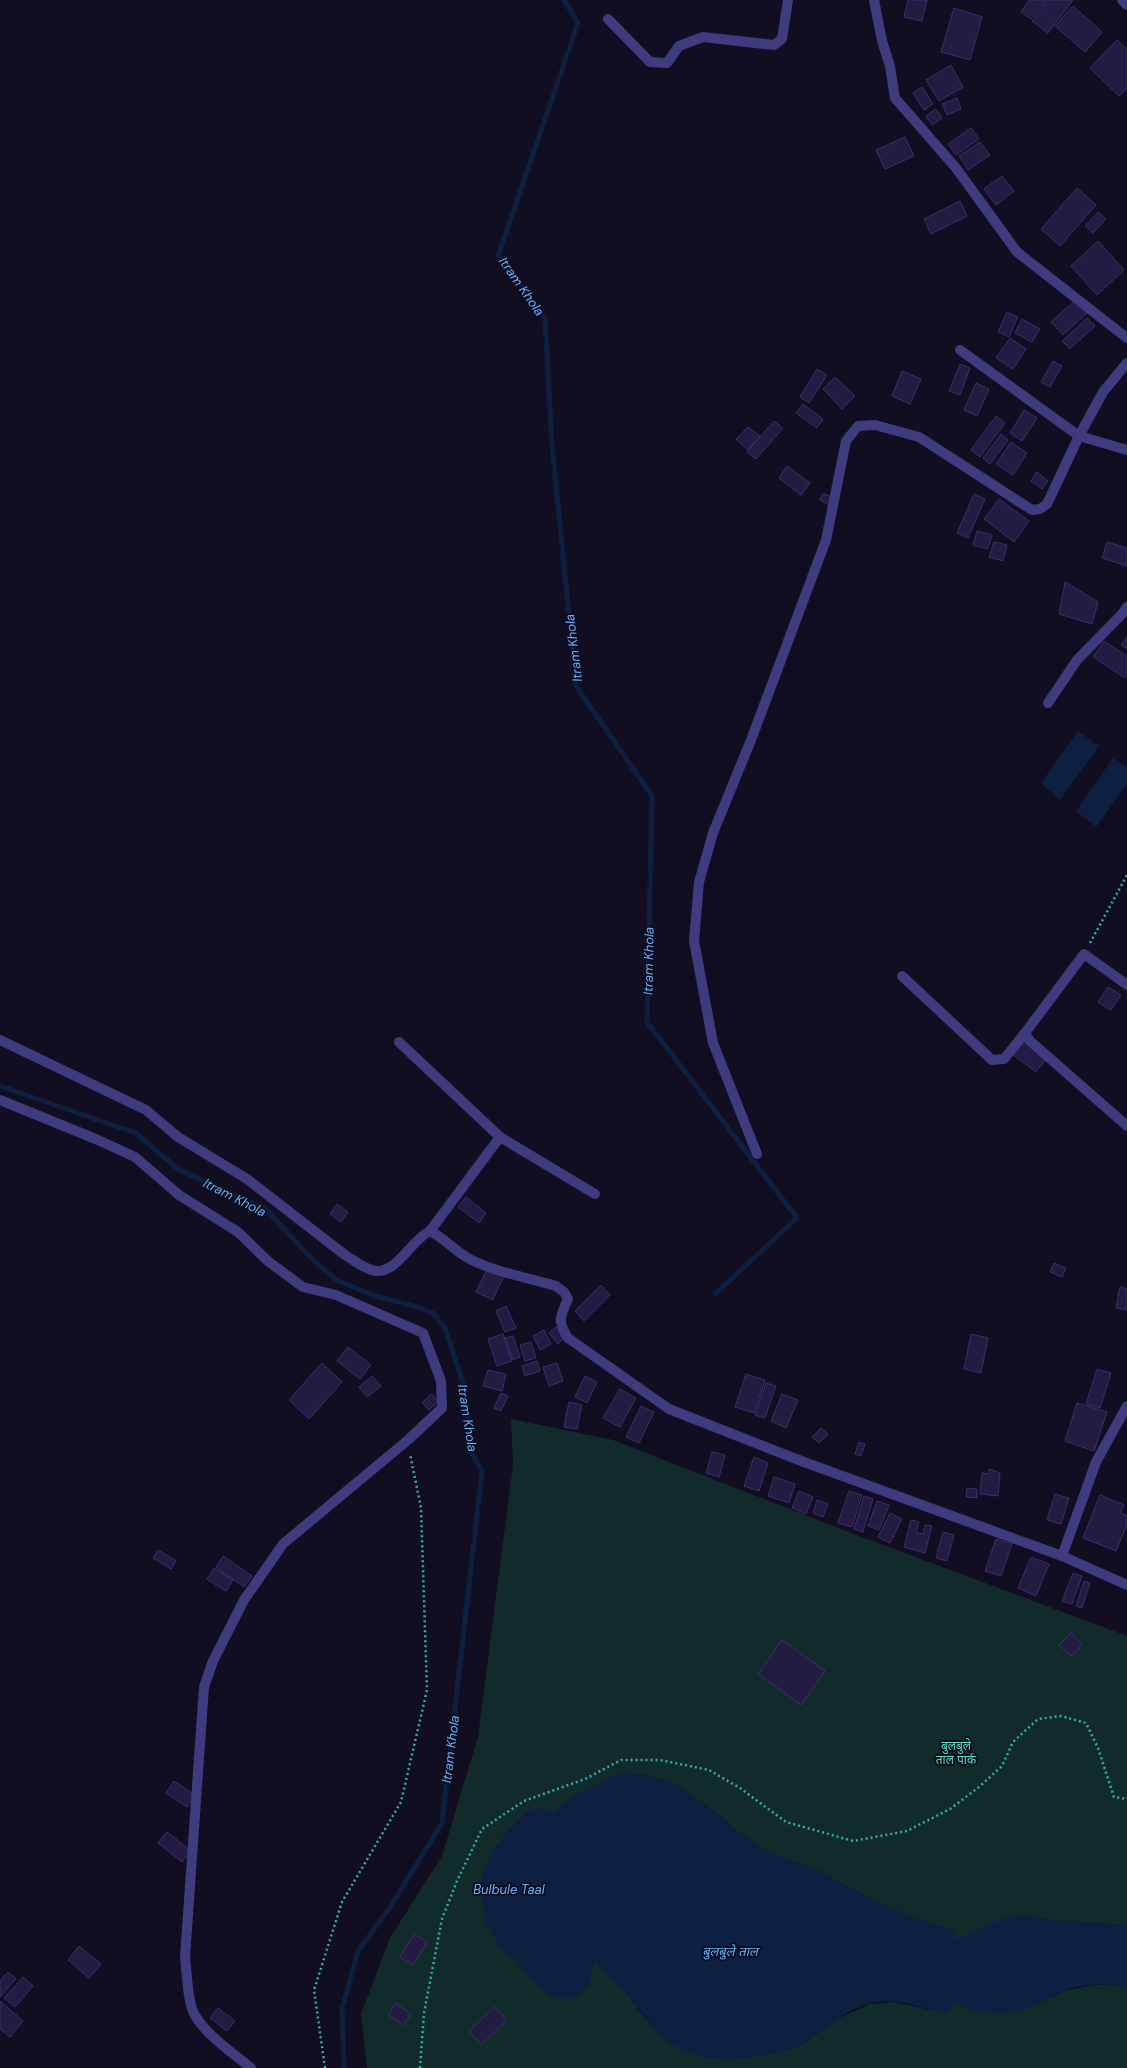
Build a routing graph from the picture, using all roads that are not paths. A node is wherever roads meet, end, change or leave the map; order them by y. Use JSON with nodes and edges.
{"nodes":[{"id":1,"x":788,"y":0,"type":"edge"},
{"id":2,"x":874,"y":0,"type":"edge"},
{"id":3,"x":1122,"y":0,"type":"edge"},
{"id":4,"x":1127,"y":5,"type":"edge"},
{"id":5,"x":608,"y":19,"type":"dead end"},
{"id":6,"x":1127,"y":338,"type":"edge"},
{"id":7,"x":960,"y":350,"type":"dead end"},
{"id":8,"x":1127,"y":362,"type":"edge"},
{"id":9,"x":1079,"y":436,"type":"junction"},
{"id":10,"x":1127,"y":450,"type":"edge"},
{"id":11,"x":1127,"y":607,"type":"edge"},
{"id":12,"x":1048,"y":704,"type":"dead end"},
{"id":13,"x":902,"y":976,"type":"dead end"},
{"id":14,"x":1127,"y":985,"type":"edge"},
{"id":15,"x":1025,"y":1033,"type":"junction"},
{"id":16,"x":0,"y":1040,"type":"edge"},
{"id":17,"x":399,"y":1042,"type":"dead end"},
{"id":18,"x":0,"y":1100,"type":"edge"},
{"id":19,"x":1127,"y":1126,"type":"edge"},
{"id":20,"x":500,"y":1137,"type":"junction"},
{"id":21,"x":757,"y":1154,"type":"dead end"},
{"id":22,"x":595,"y":1194,"type":"dead end"},
{"id":23,"x":430,"y":1231,"type":"junction"},
{"id":24,"x":1127,"y":1406,"type":"edge"},
{"id":25,"x":1062,"y":1556,"type":"junction"},
{"id":26,"x":1127,"y":1585,"type":"edge"},
{"id":27,"x":251,"y":2068,"type":"edge"}],
"edges":[{"from":1,"to":5,"type":"street"},
{"from":2,"to":6,"type":"street"},
{"from":3,"to":4,"type":"street"},
{"from":7,"to":9,"type":"street"},
{"from":8,"to":9,"type":"street"},
{"from":9,"to":10,"type":"street"},
{"from":9,"to":21,"type":"street"},
{"from":11,"to":12,"type":"street"},
{"from":13,"to":15,"type":"street"},
{"from":14,"to":15,"type":"street"},
{"from":15,"to":19,"type":"street"},
{"from":16,"to":23,"type":"street"},
{"from":17,"to":20,"type":"street"},
{"from":18,"to":27,"type":"street"},
{"from":20,"to":22,"type":"street"},
{"from":20,"to":23,"type":"street"},
{"from":23,"to":25,"type":"street"},
{"from":24,"to":25,"type":"street"},
{"from":25,"to":26,"type":"street"}]}
